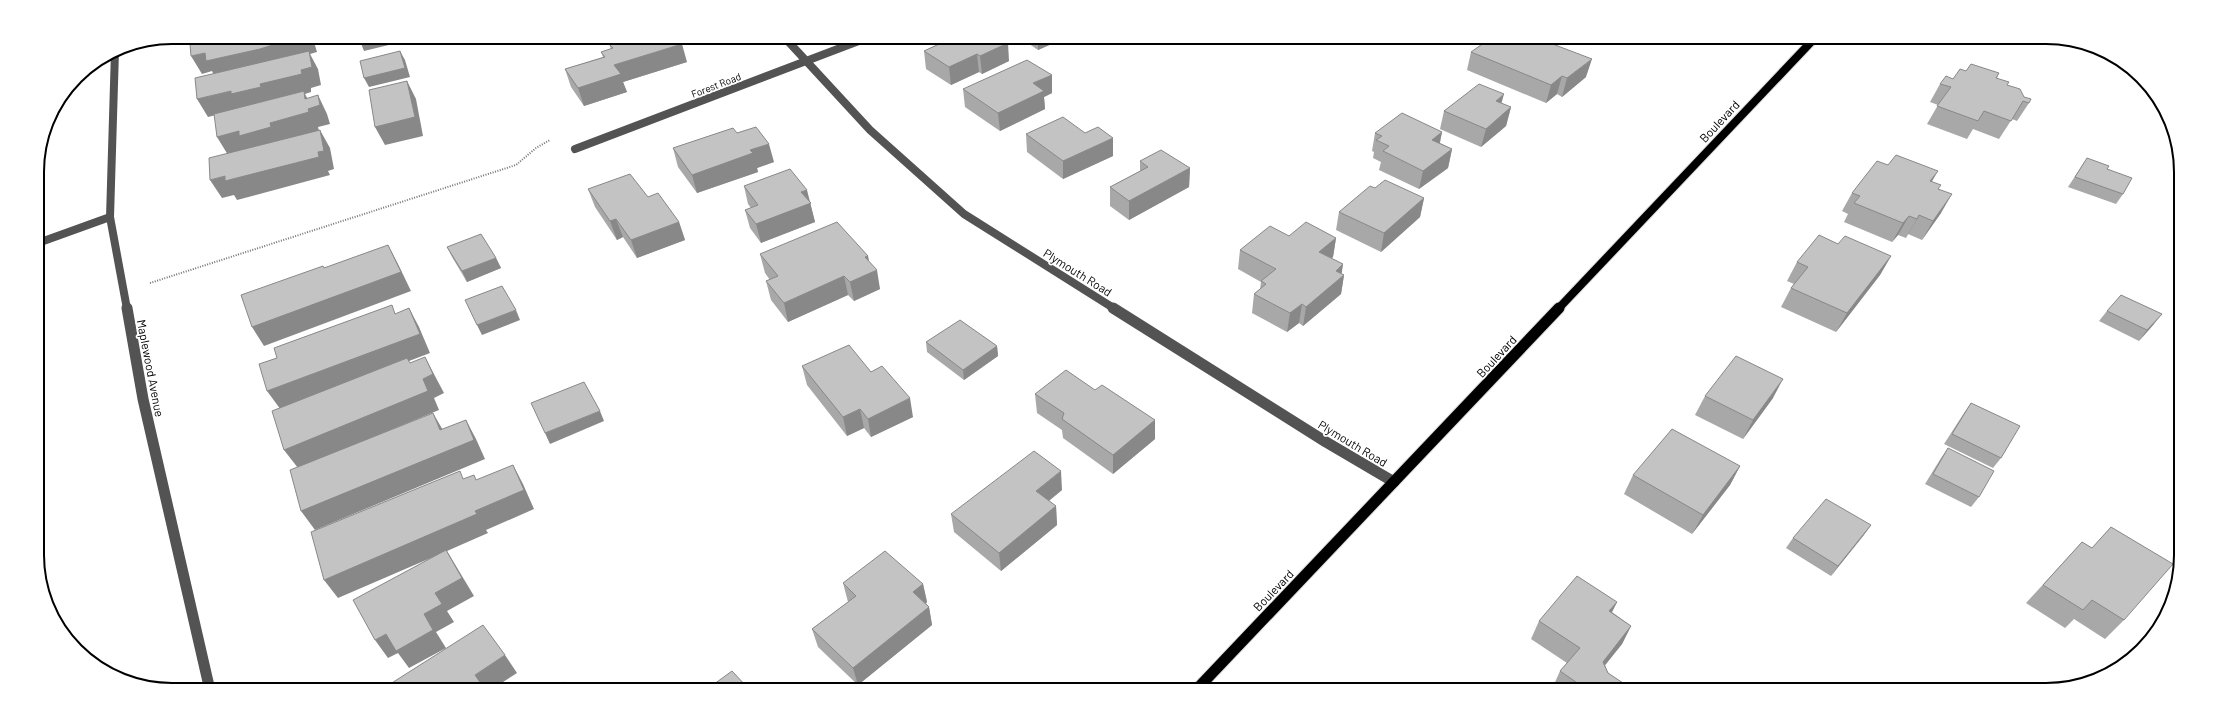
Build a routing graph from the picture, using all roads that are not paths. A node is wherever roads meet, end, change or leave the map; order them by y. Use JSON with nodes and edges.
{"nodes":[{"id":1,"x":790,"y":44,"type":"edge"},
{"id":2,"x":852,"y":44,"type":"edge"},
{"id":3,"x":1809,"y":44,"type":"edge"},
{"id":4,"x":115,"y":57,"type":"edge"},
{"id":5,"x":807,"y":62,"type":"junction"},
{"id":6,"x":575,"y":149,"type":"dead end"},
{"id":7,"x":110,"y":217,"type":"junction"},
{"id":8,"x":44,"y":241,"type":"edge"},
{"id":9,"x":1394,"y":482,"type":"junction"},
{"id":10,"x":208,"y":683,"type":"edge"},
{"id":11,"x":1203,"y":683,"type":"edge"}],
"edges":[{"from":1,"to":5,"type":"street","name":"Plymouth Road"},
{"from":2,"to":5,"type":"street","name":"Forest Road"},
{"from":3,"to":9,"type":"main road","name":"Boulevard"},
{"from":4,"to":7,"type":"street","name":"Maplewood Avenue"},
{"from":5,"to":6,"type":"street","name":"Forest Road"},
{"from":5,"to":9,"type":"street","name":"Plymouth Road"},
{"from":7,"to":8,"type":"street"},
{"from":7,"to":10,"type":"street","name":"Maplewood Avenue"},
{"from":9,"to":11,"type":"main road","name":"Boulevard"}]}
